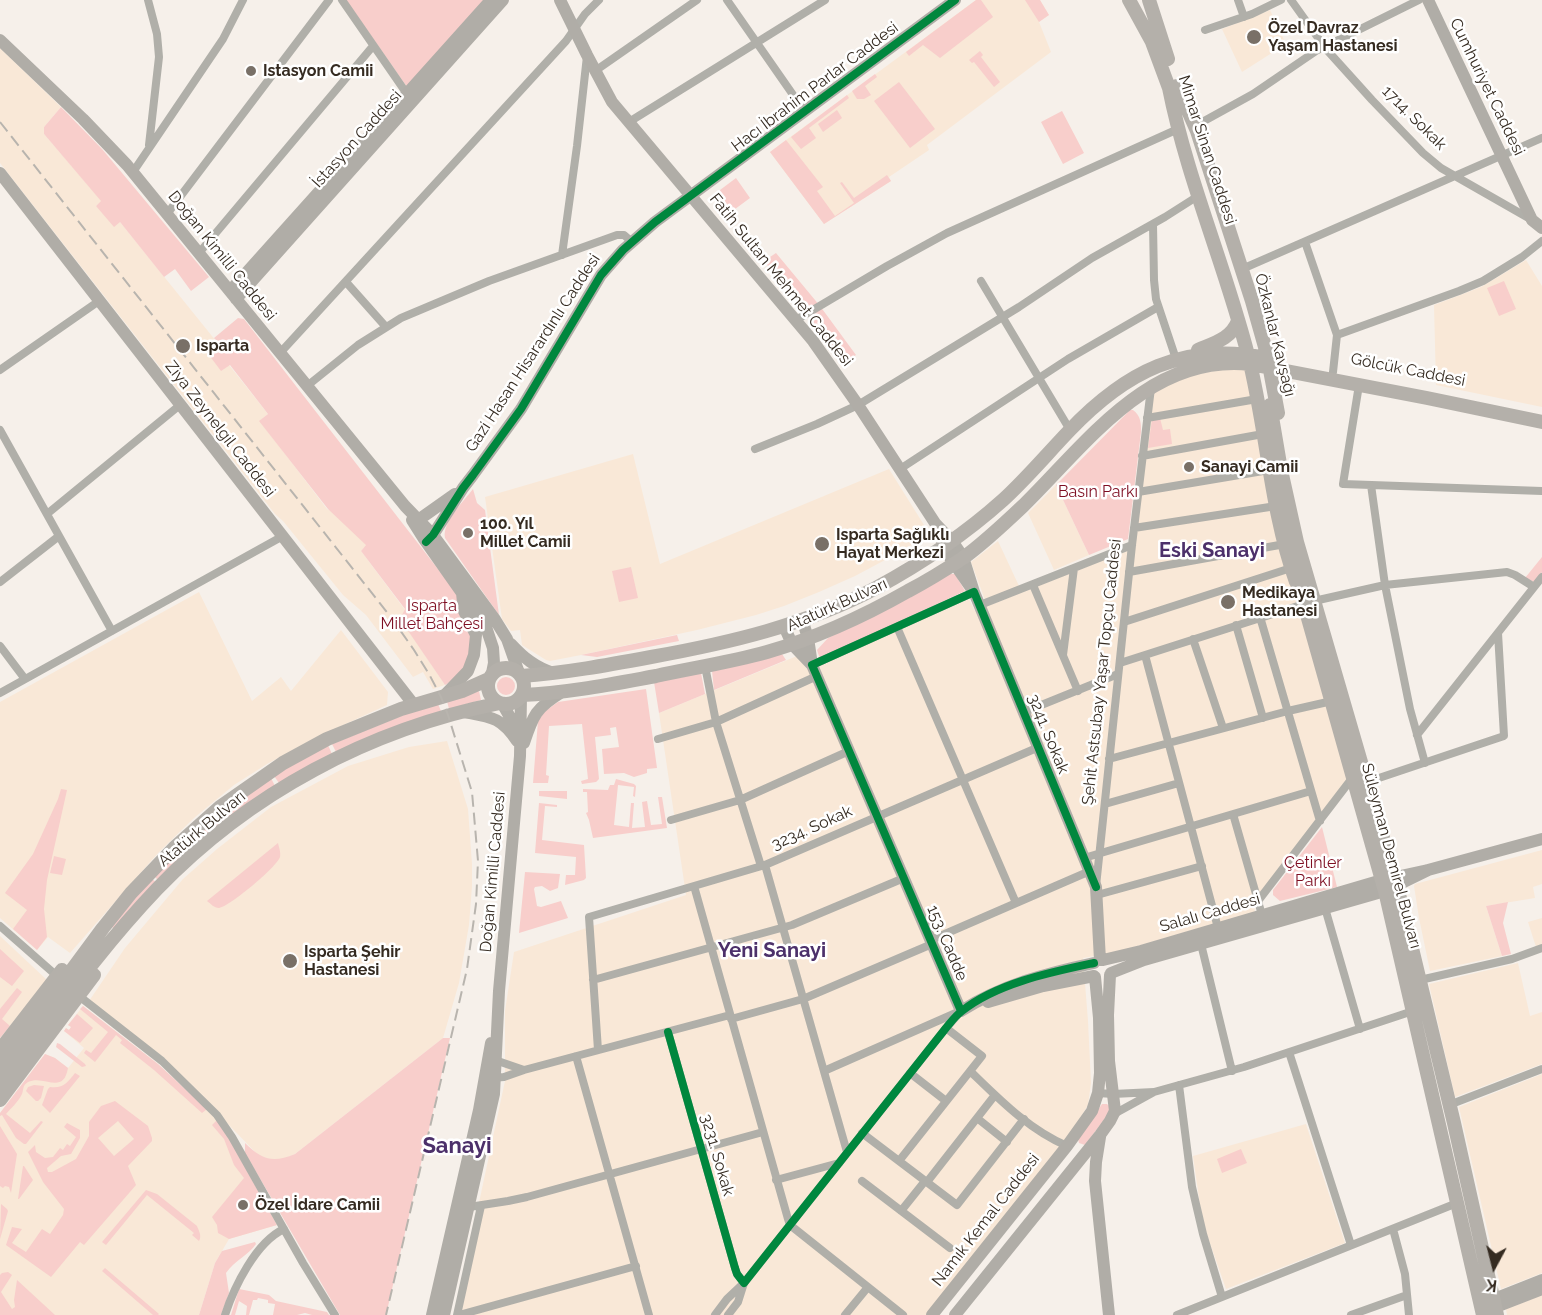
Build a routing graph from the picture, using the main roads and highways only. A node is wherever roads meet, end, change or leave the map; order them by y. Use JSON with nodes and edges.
{"nodes":[{"id":1,"x":1129,"y":0,"type":"edge"},
{"id":2,"x":1150,"y":4,"type":"edge"},
{"id":3,"x":1137,"y":13,"type":"junction"},
{"id":4,"x":1173,"y":87,"type":"junction"},
{"id":5,"x":1243,"y":316,"type":"junction"},
{"id":6,"x":1176,"y":359,"type":"junction"},
{"id":7,"x":1249,"y":359,"type":"junction"},
{"id":8,"x":1268,"y":363,"type":"junction"},
{"id":9,"x":1264,"y":404,"type":"junction"},
{"id":10,"x":1542,"y":415,"type":"edge"},
{"id":11,"x":1542,"y":422,"type":"edge"},
{"id":12,"x":1309,"y":602,"type":"junction"},
{"id":13,"x":520,"y":674,"type":"junction"},
{"id":14,"x":491,"y":676,"type":"junction"},
{"id":15,"x":521,"y":696,"type":"junction"},
{"id":16,"x":501,"y":703,"type":"junction"},
{"id":17,"x":1360,"y":780,"type":"junction"},
{"id":18,"x":1389,"y":884,"type":"junction"},
{"id":19,"x":103,"y":928,"type":"junction"},
{"id":20,"x":120,"y":930,"type":"junction"},
{"id":21,"x":0,"y":1050,"type":"edge"},
{"id":22,"x":0,"y":1067,"type":"edge"},
{"id":23,"x":0,"y":1084,"type":"edge"},
{"id":24,"x":0,"y":1100,"type":"edge"},
{"id":25,"x":1496,"y":1307,"type":"edge"},
{"id":26,"x":1483,"y":1315,"type":"edge"}],
"edges":[{"from":1,"to":3,"type":"main road","name":"Mimar Sinan Caddesi"},
{"from":2,"to":3,"type":"main road"},
{"from":2,"to":4,"type":"main road","name":"Mimar Sinan Caddesi"},
{"from":3,"to":4,"type":"main road","name":"Mimar Sinan Caddesi"},
{"from":4,"to":5,"type":"main road","name":"Mimar Sinan Caddesi"},
{"from":4,"to":5,"type":"main road","name":"Özkanlar Kavşağı"},
{"from":4,"to":8,"type":"main road","name":"Özkanlar Kavşağı"},
{"from":5,"to":6,"type":"main road"},
{"from":5,"to":7,"type":"main road","name":"Özkanlar Kavşağı"},
{"from":6,"to":7,"type":"main road","name":"Atatürk Bulvarı"},
{"from":6,"to":13,"type":"main road","name":"Atatürk Bulvarı"},
{"from":7,"to":8,"type":"main road","name":"Atatürk Bulvarı"},
{"from":7,"to":9,"type":"main road","name":"Özkanlar Kavşağı"},
{"from":7,"to":15,"type":"main road","name":"Atatürk Bulvarı"},
{"from":8,"to":10,"type":"main road","name":"Gölcük Caddesi"},
{"from":8,"to":11,"type":"main road","name":"Gölcük Caddesi"},
{"from":8,"to":12,"type":"main road","name":"Özkanlar Kavşağı"},
{"from":9,"to":12,"type":"main road","name":"Süleyman Demirel Bulvarı"},
{"from":9,"to":12,"type":"main road","name":"Özkanlar Kavşağı"},
{"from":12,"to":17,"type":"main road"},
{"from":12,"to":17,"type":"main road","name":"Süleyman Demirel Bulvarı"},
{"from":13,"to":14,"type":"main road"},
{"from":13,"to":15,"type":"main road"},
{"from":14,"to":16,"type":"main road"},
{"from":14,"to":19,"type":"main road","name":"Atatürk Bulvarı"},
{"from":15,"to":16,"type":"main road"},
{"from":16,"to":20,"type":"main road","name":"Atatürk Bulvarı"},
{"from":17,"to":18,"type":"main road","name":"Süleyman Demirel Bulvarı"},
{"from":18,"to":25,"type":"main road"},
{"from":18,"to":26,"type":"main road","name":"Süleyman Demirel Bulvarı"},
{"from":19,"to":21,"type":"main road"},
{"from":19,"to":22,"type":"main road","name":"Atatürk Bulvarı"},
{"from":20,"to":23,"type":"main road","name":"Atatürk Bulvarı"},
{"from":20,"to":24,"type":"main road"}]}
